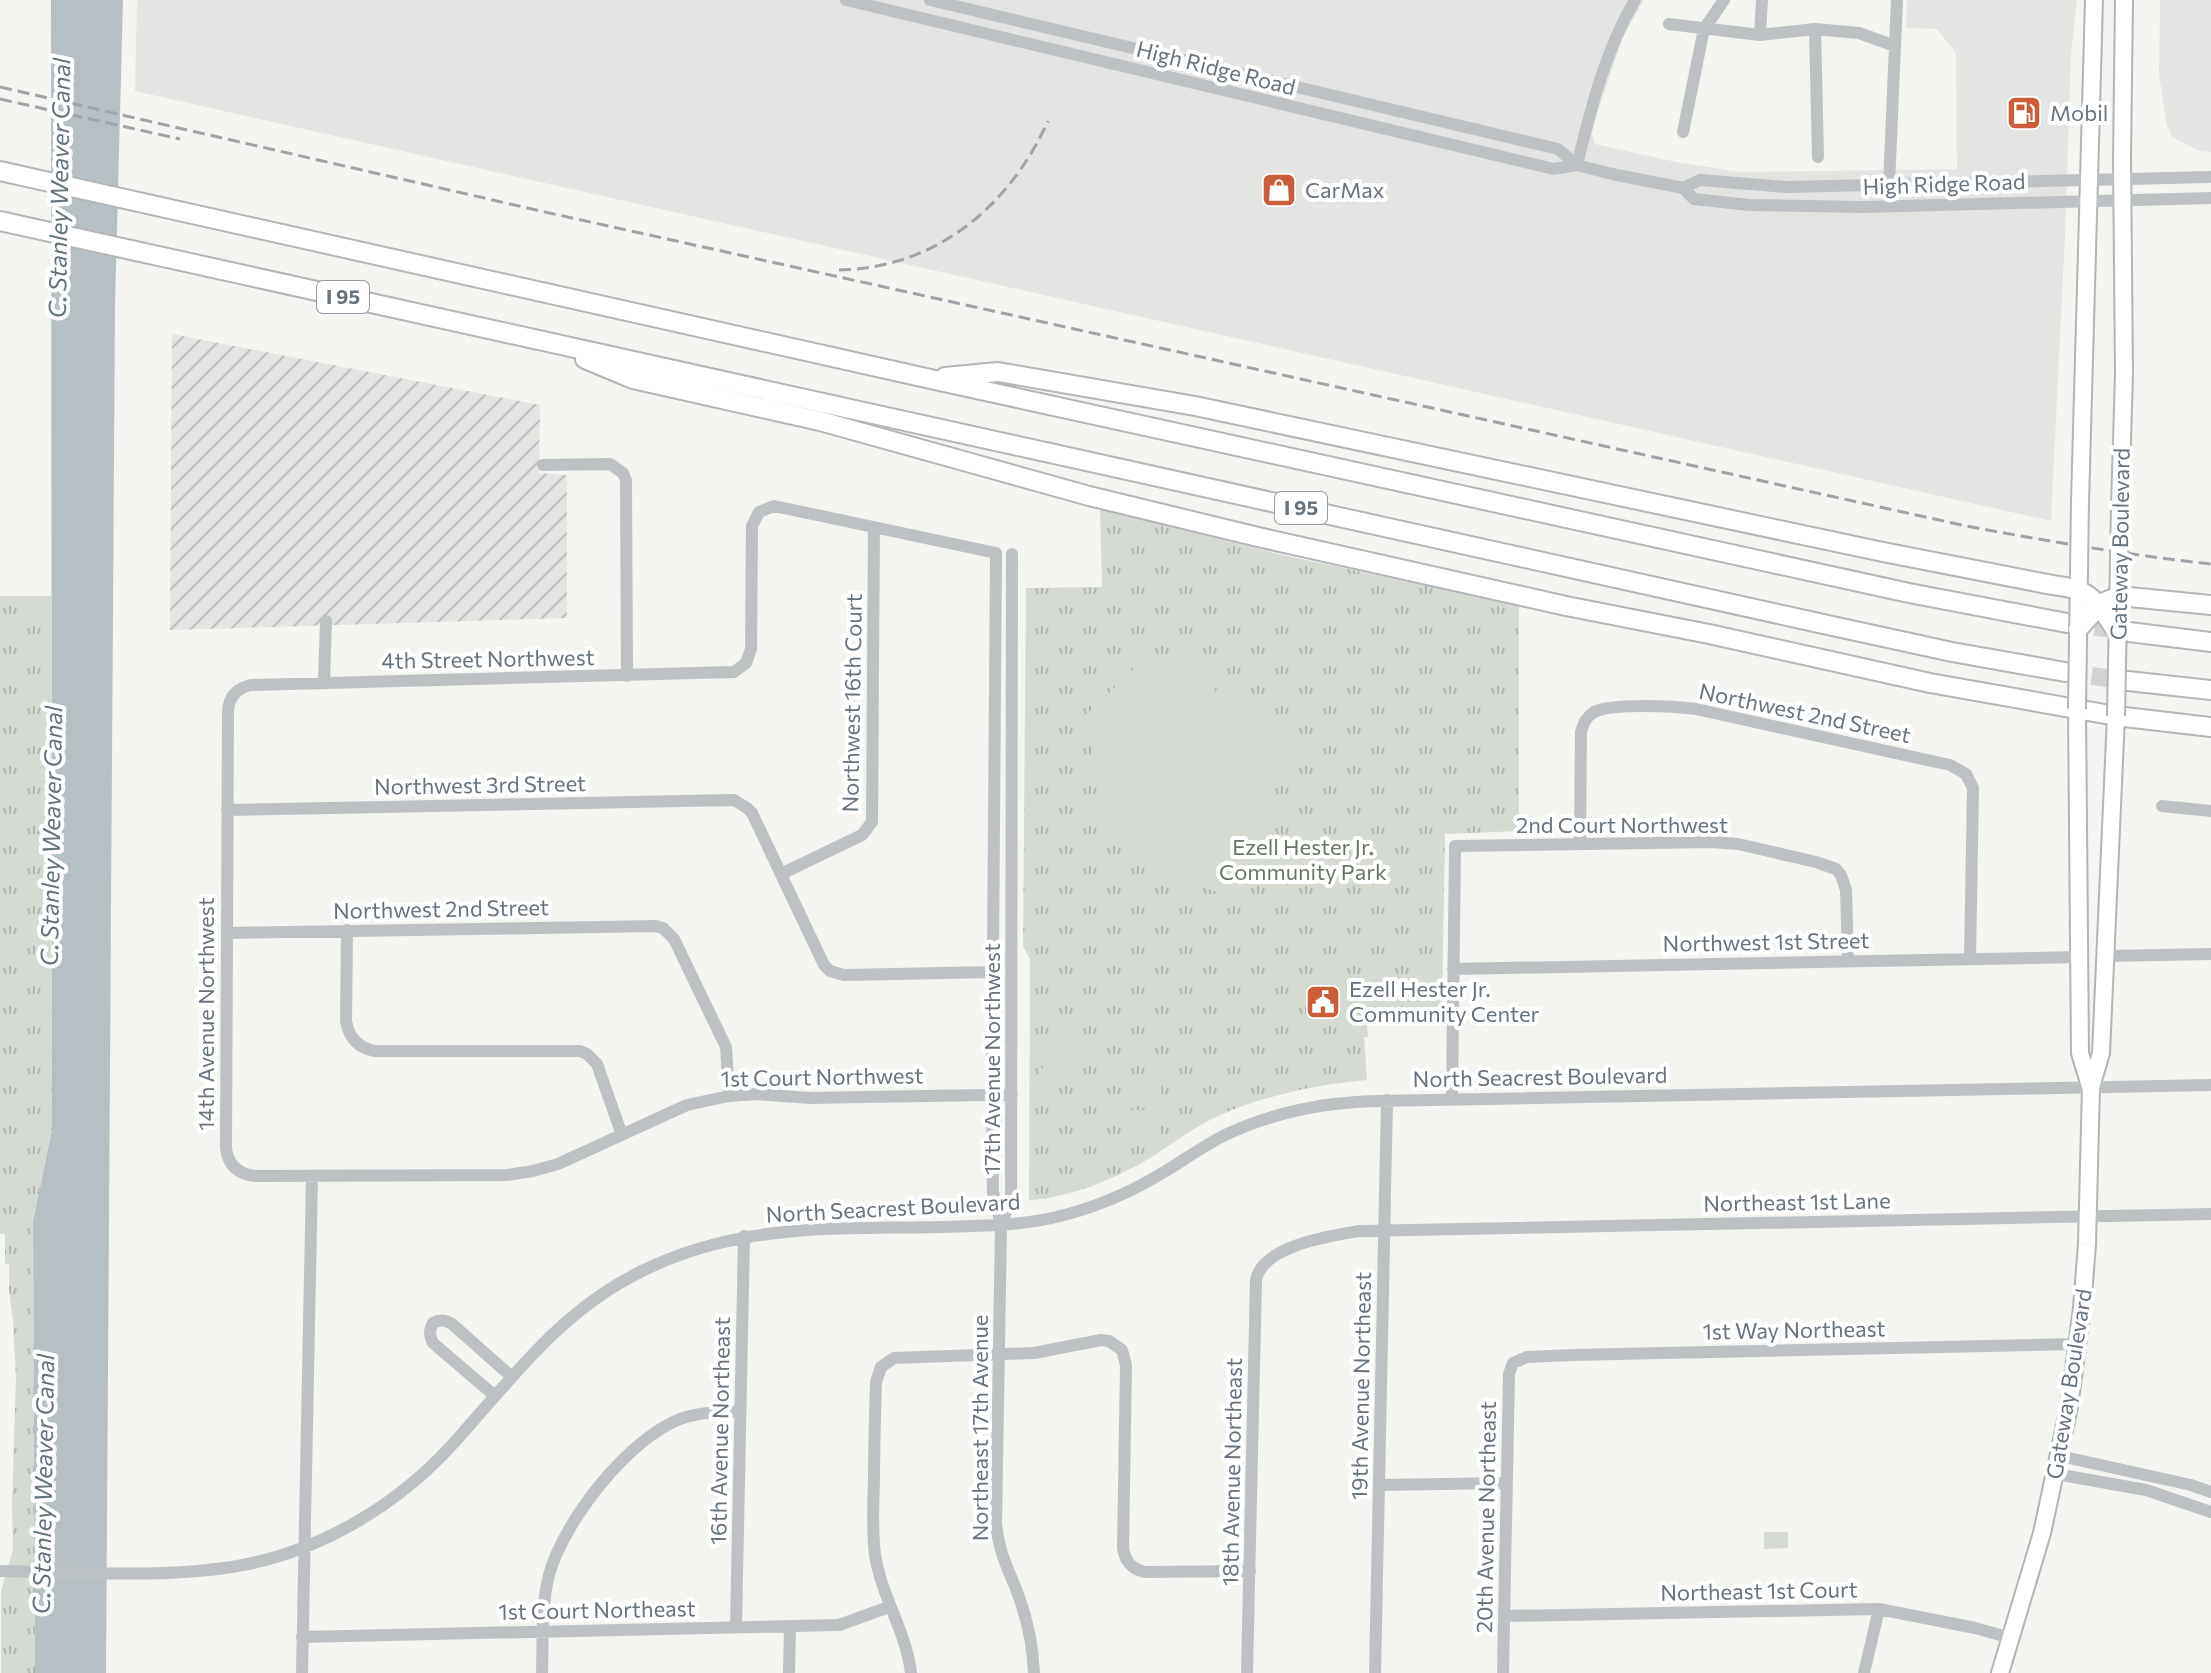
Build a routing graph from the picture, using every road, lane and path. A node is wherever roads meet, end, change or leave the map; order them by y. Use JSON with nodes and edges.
{"nodes":[{"id":1,"x":846,"y":0,"type":"edge"},
{"id":2,"x":930,"y":0,"type":"edge"},
{"id":3,"x":1635,"y":0,"type":"edge"},
{"id":4,"x":1724,"y":0,"type":"edge"},
{"id":5,"x":1762,"y":0,"type":"edge"},
{"id":6,"x":1897,"y":0,"type":"edge"},
{"id":7,"x":2094,"y":0,"type":"edge"},
{"id":8,"x":2124,"y":0,"type":"edge"},
{"id":9,"x":883,"y":4,"type":"edge"},
{"id":10,"x":1669,"y":24,"type":"dead end"},
{"id":11,"x":1704,"y":29,"type":"junction"},
{"id":12,"x":1815,"y":29,"type":"junction"},
{"id":13,"x":1760,"y":35,"type":"junction"},
{"id":14,"x":1092,"y":38,"type":"junction"},
{"id":15,"x":1895,"y":46,"type":"junction"},
{"id":16,"x":1087,"y":58,"type":"junction"},
{"id":17,"x":1421,"y":116,"type":"junction"},
{"id":18,"x":1683,"y":132,"type":"dead end"},
{"id":19,"x":1416,"y":135,"type":"junction"},
{"id":20,"x":1818,"y":157,"type":"dead end"},
{"id":21,"x":1577,"y":165,"type":"junction"},
{"id":22,"x":5,"y":172,"type":"edge"},
{"id":23,"x":2211,"y":177,"type":"edge"},
{"id":24,"x":2122,"y":179,"type":"junction"},
{"id":25,"x":2090,"y":180,"type":"junction"},
{"id":26,"x":1889,"y":185,"type":"junction"},
{"id":27,"x":1818,"y":186,"type":"junction"},
{"id":28,"x":1683,"y":188,"type":"junction"},
{"id":29,"x":2211,"y":198,"type":"edge"},
{"id":30,"x":2122,"y":199,"type":"junction"},
{"id":31,"x":2089,"y":200,"type":"junction"},
{"id":32,"x":1817,"y":207,"type":"junction"},
{"id":33,"x":4,"y":222,"type":"edge"},
{"id":34,"x":538,"y":340,"type":"junction"},
{"id":35,"x":926,"y":378,"type":"junction"},
{"id":36,"x":543,"y":465,"type":"dead end"},
{"id":37,"x":874,"y":527,"type":"junction"},
{"id":38,"x":1012,"y":554,"type":"dead end"},
{"id":39,"x":2079,"y":590,"type":"junction"},
{"id":40,"x":2124,"y":596,"type":"junction"},
{"id":41,"x":2211,"y":605,"type":"edge"},
{"id":42,"x":2098,"y":606,"type":"junction"},
{"id":43,"x":326,"y":621,"type":"dead end"},
{"id":44,"x":2072,"y":626,"type":"junction"},
{"id":45,"x":2123,"y":632,"type":"junction"},
{"id":46,"x":2211,"y":642,"type":"edge"},
{"id":47,"x":2065,"y":672,"type":"tunnel mouth"},
{"id":48,"x":627,"y":676,"type":"junction"},
{"id":49,"x":2128,"y":681,"type":"tunnel mouth"},
{"id":50,"x":324,"y":683,"type":"junction"},
{"id":51,"x":2211,"y":690,"type":"edge"},
{"id":52,"x":232,"y":696,"type":"joint"},
{"id":53,"x":2077,"y":709,"type":"junction"},
{"id":54,"x":2116,"y":716,"type":"junction"},
{"id":55,"x":2211,"y":727,"type":"edge"},
{"id":56,"x":2162,"y":806,"type":"dead end"},
{"id":57,"x":227,"y":810,"type":"junction"},
{"id":58,"x":2211,"y":811,"type":"edge"},
{"id":59,"x":1580,"y":843,"type":"junction"},
{"id":60,"x":781,"y":874,"type":"junction"},
{"id":61,"x":347,"y":930,"type":"junction"},
{"id":62,"x":227,"y":933,"type":"junction"},
{"id":63,"x":2211,"y":954,"type":"edge"},
{"id":64,"x":2105,"y":956,"type":"junction"},
{"id":65,"x":2080,"y":957,"type":"junction"},
{"id":66,"x":1970,"y":958,"type":"junction"},
{"id":67,"x":1848,"y":960,"type":"junction"},
{"id":68,"x":1453,"y":969,"type":"junction"},
{"id":69,"x":994,"y":972,"type":"junction"},
{"id":70,"x":2211,"y":1085,"type":"edge"},
{"id":71,"x":2091,"y":1087,"type":"junction"},
{"id":72,"x":992,"y":1095,"type":"junction"},
{"id":73,"x":1012,"y":1095,"type":"junction"},
{"id":74,"x":729,"y":1096,"type":"junction"},
{"id":75,"x":1452,"y":1099,"type":"junction"},
{"id":76,"x":1387,"y":1100,"type":"junction"},
{"id":77,"x":622,"y":1135,"type":"junction"},
{"id":78,"x":312,"y":1176,"type":"junction"},
{"id":79,"x":2211,"y":1214,"type":"edge"},
{"id":80,"x":2089,"y":1216,"type":"junction"},
{"id":81,"x":1001,"y":1225,"type":"junction"},
{"id":82,"x":1384,"y":1230,"type":"junction"},
{"id":83,"x":744,"y":1236,"type":"junction"},
{"id":84,"x":1257,"y":1273,"type":"joint"},
{"id":85,"x":2078,"y":1344,"type":"junction"},
{"id":86,"x":999,"y":1355,"type":"junction"},
{"id":87,"x":1513,"y":1363,"type":"joint"},
{"id":88,"x":512,"y":1377,"type":"junction"},
{"id":89,"x":495,"y":1396,"type":"junction"},
{"id":90,"x":740,"y":1412,"type":"junction"},
{"id":91,"x":2060,"y":1456,"type":"junction"},
{"id":92,"x":2056,"y":1474,"type":"junction"},
{"id":93,"x":1506,"y":1483,"type":"junction"},
{"id":94,"x":1380,"y":1485,"type":"junction"},
{"id":95,"x":2211,"y":1492,"type":"edge"},
{"id":96,"x":2211,"y":1512,"type":"edge"},
{"id":97,"x":304,"y":1547,"type":"junction"},
{"id":98,"x":0,"y":1571,"type":"edge"},
{"id":99,"x":1250,"y":1571,"type":"junction"},
{"id":100,"x":889,"y":1607,"type":"junction"},
{"id":101,"x":1879,"y":1609,"type":"junction"},
{"id":102,"x":1504,"y":1616,"type":"junction"},
{"id":103,"x":790,"y":1626,"type":"junction"},
{"id":104,"x":736,"y":1627,"type":"junction"},
{"id":105,"x":543,"y":1631,"type":"junction"},
{"id":106,"x":302,"y":1637,"type":"junction"},
{"id":107,"x":2011,"y":1638,"type":"junction"},
{"id":108,"x":302,"y":1673,"type":"edge"},
{"id":109,"x":542,"y":1673,"type":"edge"},
{"id":110,"x":789,"y":1673,"type":"edge"},
{"id":111,"x":911,"y":1673,"type":"edge"},
{"id":112,"x":1034,"y":1673,"type":"edge"},
{"id":113,"x":1247,"y":1673,"type":"edge"},
{"id":114,"x":1375,"y":1673,"type":"edge"},
{"id":115,"x":1503,"y":1673,"type":"edge"},
{"id":116,"x":1864,"y":1673,"type":"edge"},
{"id":117,"x":2000,"y":1673,"type":"edge"}],
"edges":[{"from":1,"to":9,"type":"street","name":"High Ridge Road"},
{"from":2,"to":14,"type":"street","name":"High Ridge Road"},
{"from":3,"to":21,"type":"street"},
{"from":4,"to":11,"type":"street"},
{"from":5,"to":13,"type":"street"},
{"from":6,"to":15,"type":"street"},
{"from":7,"to":25,"type":"main road","name":"Gateway Boulevard"},
{"from":8,"to":24,"type":"main road","name":"Gateway Boulevard"},
{"from":9,"to":16,"type":"street","name":"High Ridge Road"},
{"from":10,"to":11,"type":"street"},
{"from":11,"to":13,"type":"street"},
{"from":11,"to":18,"type":"street"},
{"from":12,"to":13,"type":"street"},
{"from":12,"to":15,"type":"street"},
{"from":12,"to":20,"type":"street"},
{"from":14,"to":16,"type":"street"},
{"from":14,"to":17,"type":"street","name":"High Ridge Road"},
{"from":15,"to":26,"type":"street"},
{"from":16,"to":19,"type":"street","name":"High Ridge Road"},
{"from":17,"to":19,"type":"street"},
{"from":17,"to":21,"type":"street","name":"High Ridge Road"},
{"from":19,"to":21,"type":"street","name":"High Ridge Road"},
{"from":21,"to":28,"type":"street","name":"High Ridge Road"},
{"from":22,"to":35,"type":"highway","number":"I 95"},
{"from":23,"to":24,"type":"street","name":"High Ridge Road"},
{"from":24,"to":25,"type":"street","name":"High Ridge Road"},
{"from":24,"to":30,"type":"main road","name":"Gateway Boulevard"},
{"from":25,"to":26,"type":"street","name":"High Ridge Road"},
{"from":25,"to":31,"type":"main road","name":"Gateway Boulevard"},
{"from":26,"to":27,"type":"street","name":"High Ridge Road"},
{"from":27,"to":28,"type":"street","name":"High Ridge Road"},
{"from":27,"to":32,"type":"street"},
{"from":28,"to":32,"type":"street","name":"High Ridge Road"},
{"from":29,"to":30,"type":"street","name":"High Ridge Road"},
{"from":30,"to":31,"type":"street","name":"High Ridge Road"},
{"from":30,"to":40,"type":"main road","name":"Gateway Boulevard","bridge":true},
{"from":31,"to":32,"type":"street","name":"High Ridge Road"},
{"from":31,"to":39,"type":"main road","name":"Gateway Boulevard","bridge":true},
{"from":33,"to":34,"type":"highway","number":"I 95"},
{"from":34,"to":47,"type":"highway","number":"I 95"},
{"from":34,"to":53,"type":"highway"},
{"from":35,"to":39,"type":"highway","bridge":true},
{"from":35,"to":44,"type":"highway","number":"I 95"},
{"from":36,"to":48,"type":"street"},
{"from":37,"to":48,"type":"street","name":"4th Street Northwest"},
{"from":37,"to":60,"type":"street","name":"Northwest 16th Court"},
{"from":37,"to":69,"type":"street","name":"17th Avenue Northwest"},
{"from":38,"to":73,"type":"street","name":"17th Avenue Northwest"},
{"from":39,"to":42,"type":"highway","bridge":true},
{"from":39,"to":44,"type":"main road","name":"Gateway Boulevard","bridge":true},
{"from":40,"to":41,"type":"highway"},
{"from":40,"to":42,"type":"highway","bridge":true},
{"from":40,"to":45,"type":"main road","name":"Gateway Boulevard","bridge":true},
{"from":42,"to":44,"type":"highway","bridge":true},
{"from":42,"to":45,"type":"highway","bridge":true},
{"from":43,"to":50,"type":"street"},
{"from":44,"to":53,"type":"main road","name":"Gateway Boulevard","bridge":true},
{"from":45,"to":46,"type":"highway"},
{"from":45,"to":54,"type":"main road","name":"Gateway Boulevard","bridge":true},
{"from":48,"to":50,"type":"street","name":"4th Street Northwest"},
{"from":49,"to":51,"type":"highway"},
{"from":50,"to":52,"type":"street","name":"4th Street Northwest"},
{"from":52,"to":57,"type":"street","name":"14th Avenue Northwest"},
{"from":53,"to":54,"type":"highway"},
{"from":53,"to":65,"type":"main road","name":"Gateway Boulevard"},
{"from":54,"to":55,"type":"highway"},
{"from":54,"to":64,"type":"main road","name":"Gateway Boulevard"},
{"from":56,"to":58,"type":"street"},
{"from":57,"to":60,"type":"street","name":"Northwest 3rd Street"},
{"from":57,"to":62,"type":"street","name":"14th Avenue Northwest"},
{"from":59,"to":66,"type":"street","name":"Northwest 2nd Street"},
{"from":59,"to":67,"type":"street","name":"2nd Court Northwest"},
{"from":59,"to":68,"type":"street","name":"2nd Court Northwest"},
{"from":60,"to":69,"type":"street"},
{"from":61,"to":62,"type":"street","name":"Northwest 2nd Street"},
{"from":61,"to":74,"type":"street","name":"Northwest 2nd Street"},
{"from":61,"to":77,"type":"street"},
{"from":62,"to":78,"type":"street","name":"14th Avenue Northwest"},
{"from":63,"to":64,"type":"street"},
{"from":64,"to":71,"type":"main road","name":"Gateway Boulevard"},
{"from":65,"to":66,"type":"street","name":"Northwest 1st Street"},
{"from":65,"to":71,"type":"main road","name":"Gateway Boulevard"},
{"from":66,"to":67,"type":"street","name":"Northwest 1st Street"},
{"from":67,"to":68,"type":"street","name":"Northwest 1st Street"},
{"from":68,"to":75,"type":"street"},
{"from":69,"to":72,"type":"street","name":"17th Avenue Northwest"},
{"from":70,"to":71,"type":"street","name":"North Seacrest Boulevard"},
{"from":71,"to":75,"type":"street","name":"North Seacrest Boulevard"},
{"from":71,"to":80,"type":"main road","name":"Gateway Boulevard"},
{"from":72,"to":73,"type":"street","name":"1st Court Northwest"},
{"from":72,"to":74,"type":"street","name":"1st Court Northwest"},
{"from":72,"to":81,"type":"street","name":"17th Avenue Northwest"},
{"from":73,"to":81,"type":"street","name":"17th Avenue Northwest"},
{"from":74,"to":77,"type":"street","name":"1st Court Northwest"},
{"from":75,"to":76,"type":"street","name":"North Seacrest Boulevard"},
{"from":76,"to":81,"type":"street","name":"North Seacrest Boulevard"},
{"from":76,"to":82,"type":"street","name":"19th Avenue Northeast"},
{"from":77,"to":78,"type":"street","name":"1st Court Northwest"},
{"from":78,"to":97,"type":"street"},
{"from":79,"to":80,"type":"street","name":"Northeast 1st Lane"},
{"from":80,"to":82,"type":"street","name":"Northeast 1st Lane"},
{"from":80,"to":85,"type":"main road","name":"Gateway Boulevard"},
{"from":81,"to":83,"type":"street","name":"North Seacrest Boulevard"},
{"from":81,"to":86,"type":"street","name":"Northeast 17th Avenue"},
{"from":82,"to":84,"type":"street","name":"Northeast 1st Lane"},
{"from":82,"to":94,"type":"street","name":"19th Avenue Northeast"},
{"from":83,"to":88,"type":"street","name":"North Seacrest Boulevard"},
{"from":83,"to":90,"type":"street","name":"16th Avenue Northeast"},
{"from":84,"to":99,"type":"street","name":"18th Avenue Northeast"},
{"from":85,"to":87,"type":"street","name":"1st Way Northeast"},
{"from":85,"to":91,"type":"main road","name":"Gateway Boulevard"},
{"from":86,"to":99,"type":"street"},
{"from":86,"to":100,"type":"street"},
{"from":86,"to":112,"type":"street","name":"Northeast 17th Avenue"},
{"from":87,"to":93,"type":"street","name":"20th Avenue Northeast"},
{"from":88,"to":89,"type":"street","name":"North Seacrest Boulevard"},
{"from":88,"to":89,"type":"street"},
{"from":89,"to":97,"type":"street","name":"North Seacrest Boulevard"},
{"from":90,"to":104,"type":"street","name":"16th Avenue Northeast"},
{"from":90,"to":105,"type":"street"},
{"from":91,"to":92,"type":"main road","name":"Gateway Boulevard"},
{"from":91,"to":95,"type":"street"},
{"from":92,"to":96,"type":"street"},
{"from":92,"to":107,"type":"main road","name":"Gateway Boulevard"},
{"from":93,"to":94,"type":"street"},
{"from":93,"to":102,"type":"street","name":"20th Avenue Northeast"},
{"from":94,"to":114,"type":"street","name":"19th Avenue Northeast"},
{"from":97,"to":98,"type":"street","name":"North Seacrest Boulevard"},
{"from":97,"to":106,"type":"street"},
{"from":99,"to":113,"type":"street","name":"18th Avenue Northeast"},
{"from":100,"to":103,"type":"street","name":"1st Court Northeast"},
{"from":100,"to":111,"type":"street"},
{"from":101,"to":102,"type":"street","name":"Northeast 1st Court"},
{"from":101,"to":107,"type":"street","name":"Northeast 1st Court"},
{"from":101,"to":116,"type":"street"},
{"from":102,"to":115,"type":"street","name":"20th Avenue Northeast"},
{"from":103,"to":104,"type":"street","name":"1st Court Northeast"},
{"from":103,"to":110,"type":"street"},
{"from":104,"to":105,"type":"street","name":"1st Court Northeast"},
{"from":105,"to":106,"type":"street","name":"1st Court Northeast"},
{"from":105,"to":109,"type":"street"},
{"from":106,"to":108,"type":"street"},
{"from":107,"to":117,"type":"main road","name":"Gateway Boulevard"}]}
